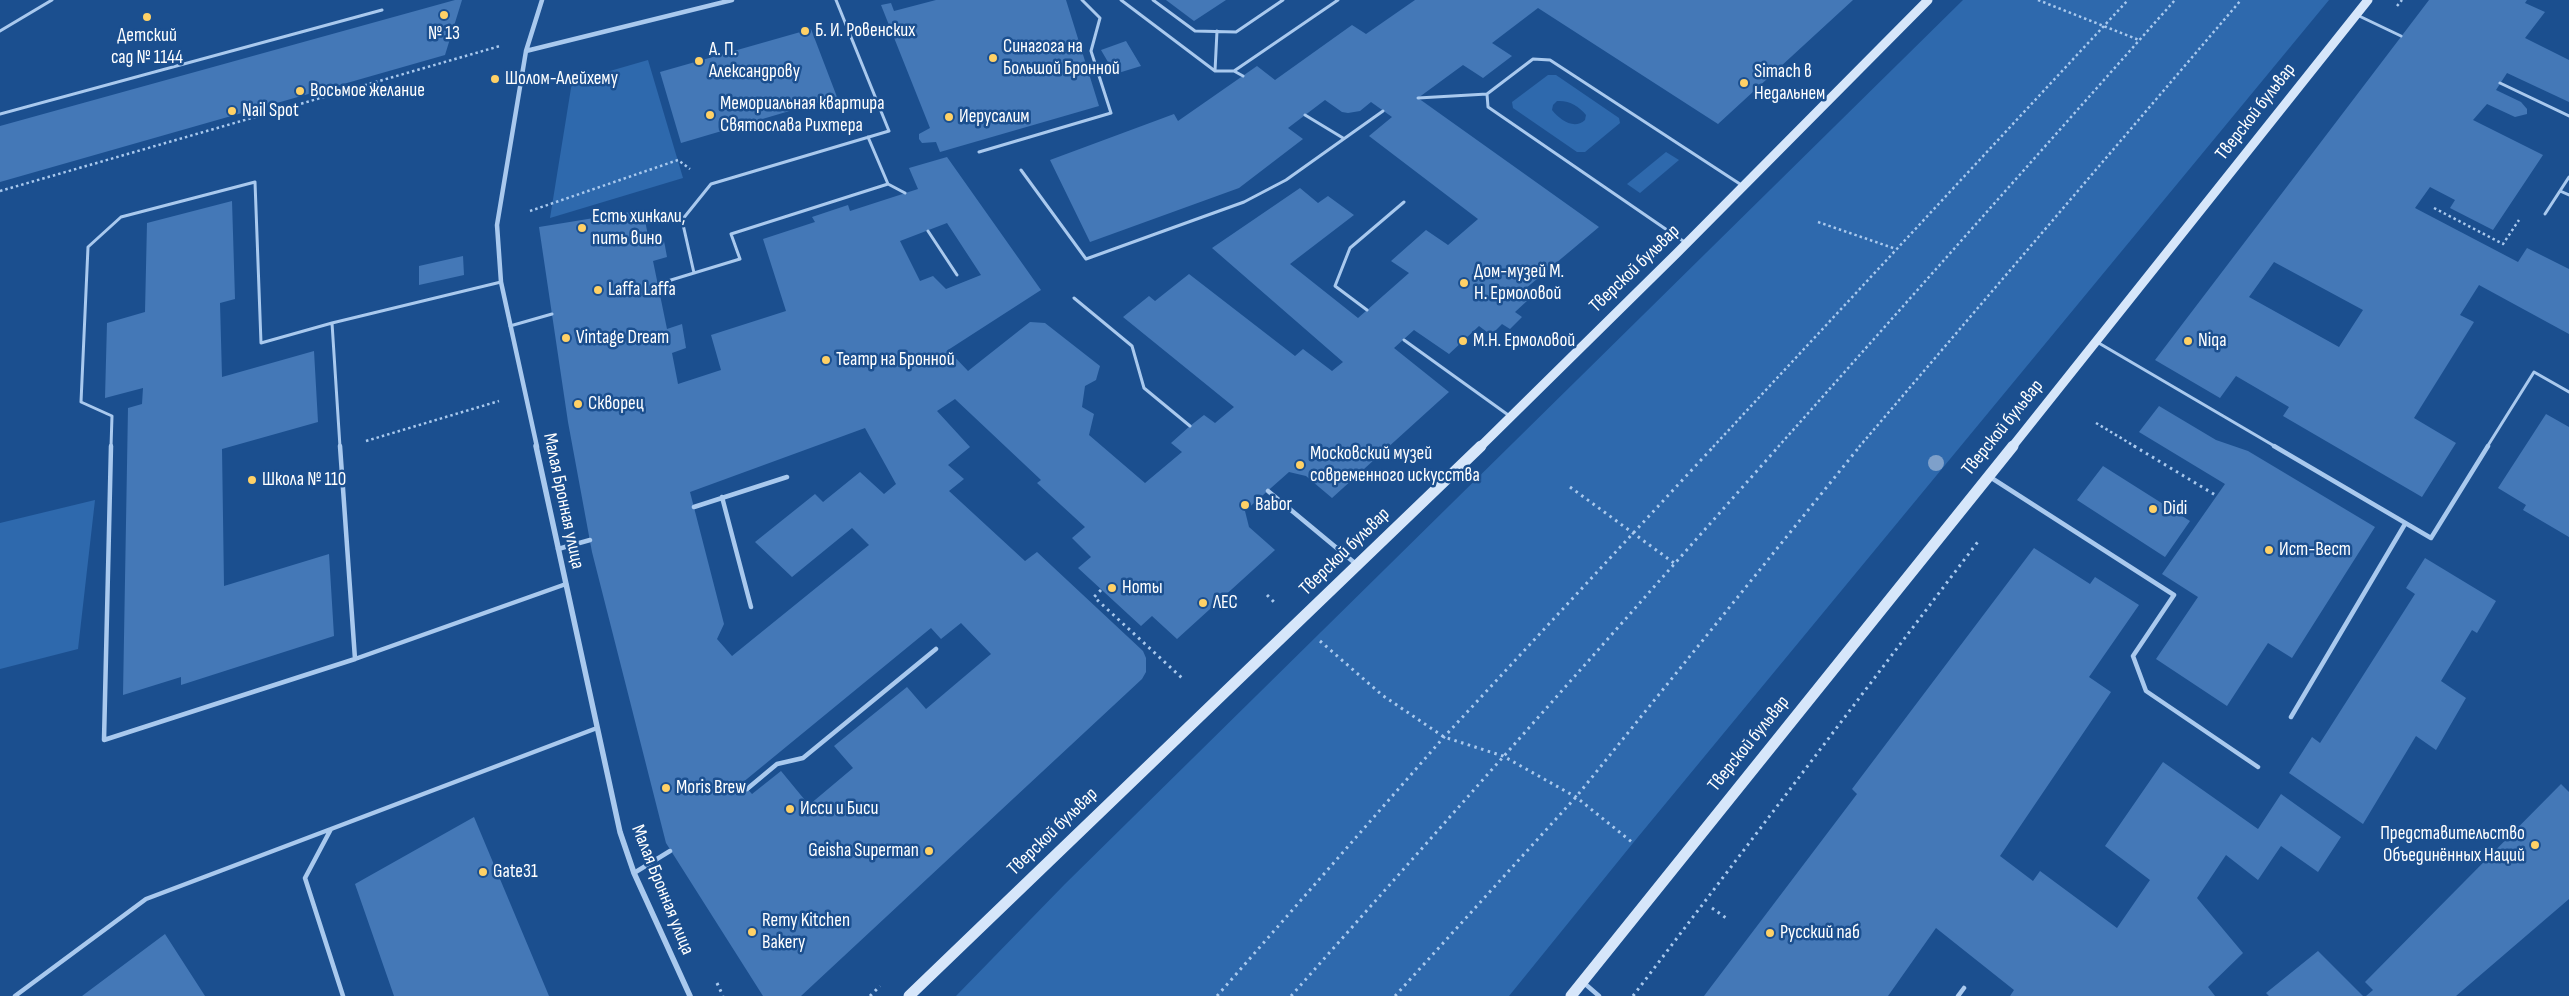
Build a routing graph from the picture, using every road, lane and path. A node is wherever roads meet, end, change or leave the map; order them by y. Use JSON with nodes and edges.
{"nodes":[{"id":1,"x":52,"y":0,"type":"edge"},
{"id":2,"x":542,"y":0,"type":"edge"},
{"id":3,"x":732,"y":0,"type":"edge"},
{"id":4,"x":836,"y":0,"type":"edge"},
{"id":5,"x":1082,"y":0,"type":"edge"},
{"id":6,"x":1121,"y":0,"type":"edge"},
{"id":7,"x":1153,"y":0,"type":"edge"},
{"id":8,"x":1283,"y":0,"type":"edge"},
{"id":9,"x":1338,"y":0,"type":"edge"},
{"id":10,"x":1928,"y":0,"type":"edge"},
{"id":11,"x":2038,"y":0,"type":"edge"},
{"id":12,"x":2128,"y":0,"type":"edge"},
{"id":13,"x":2175,"y":0,"type":"edge"},
{"id":14,"x":2241,"y":0,"type":"edge"},
{"id":15,"x":2368,"y":0,"type":"edge"},
{"id":16,"x":382,"y":10,"type":"dead end"},
{"id":17,"x":2357,"y":15,"type":"junction"},
{"id":18,"x":2104,"y":26,"type":"junction"},
{"id":19,"x":0,"y":31,"type":"edge"},
{"id":20,"x":1218,"y":32,"type":"junction"},
{"id":21,"x":2401,"y":36,"type":"dead end"},
{"id":22,"x":2139,"y":40,"type":"junction"},
{"id":23,"x":505,"y":45,"type":"dead end"},
{"id":24,"x":526,"y":51,"type":"junction"},
{"id":25,"x":1215,"y":71,"type":"junction"},
{"id":26,"x":1234,"y":71,"type":"junction"},
{"id":27,"x":1242,"y":76,"type":"dead end"},
{"id":28,"x":2500,"y":83,"type":"dead end"},
{"id":29,"x":1487,"y":94,"type":"junction"},
{"id":30,"x":1418,"y":98,"type":"dead end"},
{"id":31,"x":1383,"y":111,"type":"dead end"},
{"id":32,"x":0,"y":114,"type":"edge"},
{"id":33,"x":1305,"y":115,"type":"dead end"},
{"id":34,"x":2569,"y":116,"type":"edge"},
{"id":35,"x":868,"y":137,"type":"junction"},
{"id":36,"x":1343,"y":138,"type":"junction"},
{"id":37,"x":979,"y":152,"type":"dead end"},
{"id":38,"x":1021,"y":170,"type":"dead end"},
{"id":39,"x":2569,"y":177,"type":"edge"},
{"id":40,"x":711,"y":184,"type":"junction"},
{"id":41,"x":888,"y":184,"type":"junction"},
{"id":42,"x":1745,"y":187,"type":"junction"},
{"id":43,"x":0,"y":191,"type":"edge"},
{"id":44,"x":2560,"y":191,"type":"junction"},
{"id":45,"x":905,"y":193,"type":"dead end"},
{"id":46,"x":2569,"y":195,"type":"edge"},
{"id":47,"x":1404,"y":202,"type":"dead end"},
{"id":48,"x":2434,"y":208,"type":"dead end"},
{"id":49,"x":530,"y":211,"type":"dead end"},
{"id":50,"x":2545,"y":214,"type":"joint"},
{"id":51,"x":1818,"y":222,"type":"dead end"},
{"id":52,"x":928,"y":231,"type":"dead end"},
{"id":53,"x":1688,"y":244,"type":"junction"},
{"id":54,"x":1896,"y":249,"type":"junction"},
{"id":55,"x":694,"y":273,"type":"junction"},
{"id":56,"x":957,"y":275,"type":"dead end"},
{"id":57,"x":501,"y":282,"type":"junction"},
{"id":58,"x":658,"y":284,"type":"dead end"},
{"id":59,"x":1074,"y":298,"type":"dead end"},
{"id":60,"x":1367,"y":310,"type":"dead end"},
{"id":61,"x":552,"y":314,"type":"dead end"},
{"id":62,"x":332,"y":323,"type":"junction"},
{"id":63,"x":510,"y":326,"type":"junction"},
{"id":64,"x":1404,"y":340,"type":"dead end"},
{"id":65,"x":2097,"y":342,"type":"junction"},
{"id":66,"x":2569,"y":392,"type":"edge"},
{"id":67,"x":499,"y":400,"type":"dead end"},
{"id":68,"x":1511,"y":417,"type":"junction"},
{"id":69,"x":2096,"y":423,"type":"dead end"},
{"id":70,"x":1190,"y":426,"type":"dead end"},
{"id":71,"x":341,"y":448,"type":"junction"},
{"id":72,"x":1988,"y":476,"type":"junction"},
{"id":73,"x":787,"y":477,"type":"dead end"},
{"id":74,"x":1570,"y":487,"type":"dead end"},
{"id":75,"x":1268,"y":491,"type":"dead end"},
{"id":76,"x":2217,"y":496,"type":"dead end"},
{"id":77,"x":722,"y":497,"type":"junction"},
{"id":78,"x":694,"y":507,"type":"dead end"},
{"id":79,"x":2405,"y":524,"type":"junction"},
{"id":80,"x":1633,"y":533,"type":"junction"},
{"id":81,"x":590,"y":540,"type":"dead end"},
{"id":82,"x":558,"y":550,"type":"junction"},
{"id":83,"x":1674,"y":563,"type":"junction"},
{"id":84,"x":1357,"y":566,"type":"junction"},
{"id":85,"x":566,"y":584,"type":"junction"},
{"id":86,"x":1101,"y":590,"type":"dead end"},
{"id":87,"x":1268,"y":596,"type":"dead end"},
{"id":88,"x":1276,"y":603,"type":"dead end"},
{"id":89,"x":751,"y":607,"type":"dead end"},
{"id":90,"x":1316,"y":638,"type":"dead end"},
{"id":91,"x":936,"y":649,"type":"dead end"},
{"id":92,"x":355,"y":659,"type":"junction"},
{"id":93,"x":1182,"y":678,"type":"dead end"},
{"id":94,"x":2291,"y":717,"type":"dead end"},
{"id":95,"x":597,"y":728,"type":"junction"},
{"id":96,"x":1444,"y":737,"type":"junction"},
{"id":97,"x":1503,"y":756,"type":"junction"},
{"id":98,"x":2258,"y":767,"type":"dead end"},
{"id":99,"x":747,"y":788,"type":"dead end"},
{"id":100,"x":1576,"y":797,"type":"junction"},
{"id":101,"x":331,"y":829,"type":"junction"},
{"id":102,"x":1633,"y":843,"type":"dead end"},
{"id":103,"x":670,"y":851,"type":"dead end"},
{"id":104,"x":634,"y":873,"type":"junction"},
{"id":105,"x":1712,"y":908,"type":"dead end"},
{"id":106,"x":1726,"y":918,"type":"dead end"},
{"id":107,"x":715,"y":979,"type":"dead end"},
{"id":108,"x":1583,"y":982,"type":"junction"},
{"id":109,"x":1964,"y":988,"type":"dead end"},
{"id":110,"x":15,"y":996,"type":"edge"},
{"id":111,"x":343,"y":996,"type":"edge"},
{"id":112,"x":690,"y":996,"type":"edge"},
{"id":113,"x":723,"y":996,"type":"edge"},
{"id":114,"x":909,"y":996,"type":"edge"},
{"id":115,"x":1217,"y":996,"type":"edge"},
{"id":116,"x":1290,"y":996,"type":"edge"},
{"id":117,"x":1395,"y":996,"type":"edge"},
{"id":118,"x":1572,"y":996,"type":"edge"},
{"id":119,"x":1599,"y":996,"type":"edge"},
{"id":120,"x":1958,"y":996,"type":"edge"}],
"edges":[{"from":1,"to":19,"type":"lane"},
{"from":2,"to":24,"type":"street","name":"Малая Бронная улица"},
{"from":3,"to":24,"type":"street"},
{"from":4,"to":35,"type":"lane"},
{"from":5,"to":37,"type":"lane"},
{"from":6,"to":25,"type":"lane"},
{"from":7,"to":20,"type":"lane"},
{"from":8,"to":20,"type":"lane"},
{"from":9,"to":26,"type":"lane"},
{"from":10,"to":42,"type":"main road","name":"Тверской бульвар"},
{"from":11,"to":18,"type":"path"},
{"from":12,"to":18,"type":"path"},
{"from":13,"to":22,"type":"path"},
{"from":14,"to":100,"type":"path"},
{"from":15,"to":17,"type":"main road","name":"Тверской бульвар"},
{"from":16,"to":32,"type":"lane"},
{"from":17,"to":21,"type":"lane"},
{"from":17,"to":65,"type":"main road","name":"Тверской бульвар"},
{"from":18,"to":22,"type":"path"},
{"from":18,"to":54,"type":"path"},
{"from":20,"to":25,"type":"lane"},
{"from":22,"to":83,"type":"path"},
{"from":23,"to":43,"type":"path"},
{"from":24,"to":57,"type":"street","name":"Малая Бронная улица"},
{"from":25,"to":26,"type":"lane"},
{"from":26,"to":27,"type":"lane"},
{"from":28,"to":34,"type":"lane"},
{"from":29,"to":30,"type":"lane"},
{"from":29,"to":42,"type":"lane"},
{"from":29,"to":53,"type":"lane"},
{"from":31,"to":36,"type":"lane"},
{"from":33,"to":36,"type":"lane"},
{"from":35,"to":40,"type":"lane"},
{"from":35,"to":41,"type":"lane"},
{"from":36,"to":38,"type":"lane"},
{"from":39,"to":44,"type":"lane"},
{"from":40,"to":49,"type":"path"},
{"from":40,"to":55,"type":"lane"},
{"from":41,"to":45,"type":"lane"},
{"from":41,"to":55,"type":"lane"},
{"from":42,"to":53,"type":"main road","name":"Тверской бульвар"},
{"from":44,"to":46,"type":"lane"},
{"from":44,"to":50,"type":"lane"},
{"from":47,"to":60,"type":"lane"},
{"from":48,"to":50,"type":"path"},
{"from":51,"to":54,"type":"path"},
{"from":52,"to":56,"type":"lane"},
{"from":53,"to":68,"type":"main road","name":"Тверской бульвар"},
{"from":54,"to":80,"type":"path"},
{"from":55,"to":58,"type":"lane"},
{"from":57,"to":62,"type":"lane"},
{"from":57,"to":63,"type":"street","name":"Малая Бронная улица"},
{"from":59,"to":70,"type":"lane"},
{"from":61,"to":63,"type":"lane"},
{"from":62,"to":71,"type":"lane"},
{"from":62,"to":92,"type":"lane"},
{"from":63,"to":82,"type":"street","name":"Малая Бронная улица"},
{"from":64,"to":68,"type":"lane"},
{"from":65,"to":72,"type":"main road","name":"Тверской бульвар"},
{"from":65,"to":79,"type":"lane"},
{"from":66,"to":79,"type":"lane"},
{"from":67,"to":71,"type":"path"},
{"from":68,"to":84,"type":"main road","name":"Тверской бульвар"},
{"from":69,"to":76,"type":"path"},
{"from":71,"to":92,"type":"lane"},
{"from":72,"to":98,"type":"lane"},
{"from":72,"to":108,"type":"main road","name":"Тверской бульвар"},
{"from":73,"to":77,"type":"lane"},
{"from":74,"to":80,"type":"path"},
{"from":75,"to":84,"type":"lane"},
{"from":77,"to":78,"type":"lane"},
{"from":77,"to":89,"type":"lane"},
{"from":79,"to":94,"type":"lane"},
{"from":80,"to":83,"type":"path"},
{"from":80,"to":96,"type":"path"},
{"from":81,"to":82,"type":"lane"},
{"from":82,"to":85,"type":"street","name":"Малая Бронная улица"},
{"from":83,"to":97,"type":"path"},
{"from":84,"to":114,"type":"main road","name":"Тверской бульвар"},
{"from":85,"to":92,"type":"lane"},
{"from":85,"to":95,"type":"street","name":"Малая Бронная улица"},
{"from":86,"to":93,"type":"path"},
{"from":87,"to":88,"type":"path"},
{"from":90,"to":96,"type":"path"},
{"from":91,"to":99,"type":"lane"},
{"from":95,"to":101,"type":"lane"},
{"from":95,"to":104,"type":"street","name":"Малая Бронная улица"},
{"from":96,"to":97,"type":"path"},
{"from":96,"to":115,"type":"path"},
{"from":97,"to":100,"type":"path"},
{"from":97,"to":116,"type":"path"},
{"from":100,"to":102,"type":"path"},
{"from":100,"to":117,"type":"path"},
{"from":101,"to":110,"type":"lane"},
{"from":101,"to":111,"type":"lane"},
{"from":103,"to":104,"type":"lane"},
{"from":104,"to":112,"type":"street","name":"Малая Бронная улица"},
{"from":105,"to":106,"type":"path"},
{"from":107,"to":113,"type":"path"},
{"from":108,"to":118,"type":"main road","name":"Тверской бульвар"},
{"from":108,"to":119,"type":"lane"},
{"from":109,"to":120,"type":"lane"}]}
